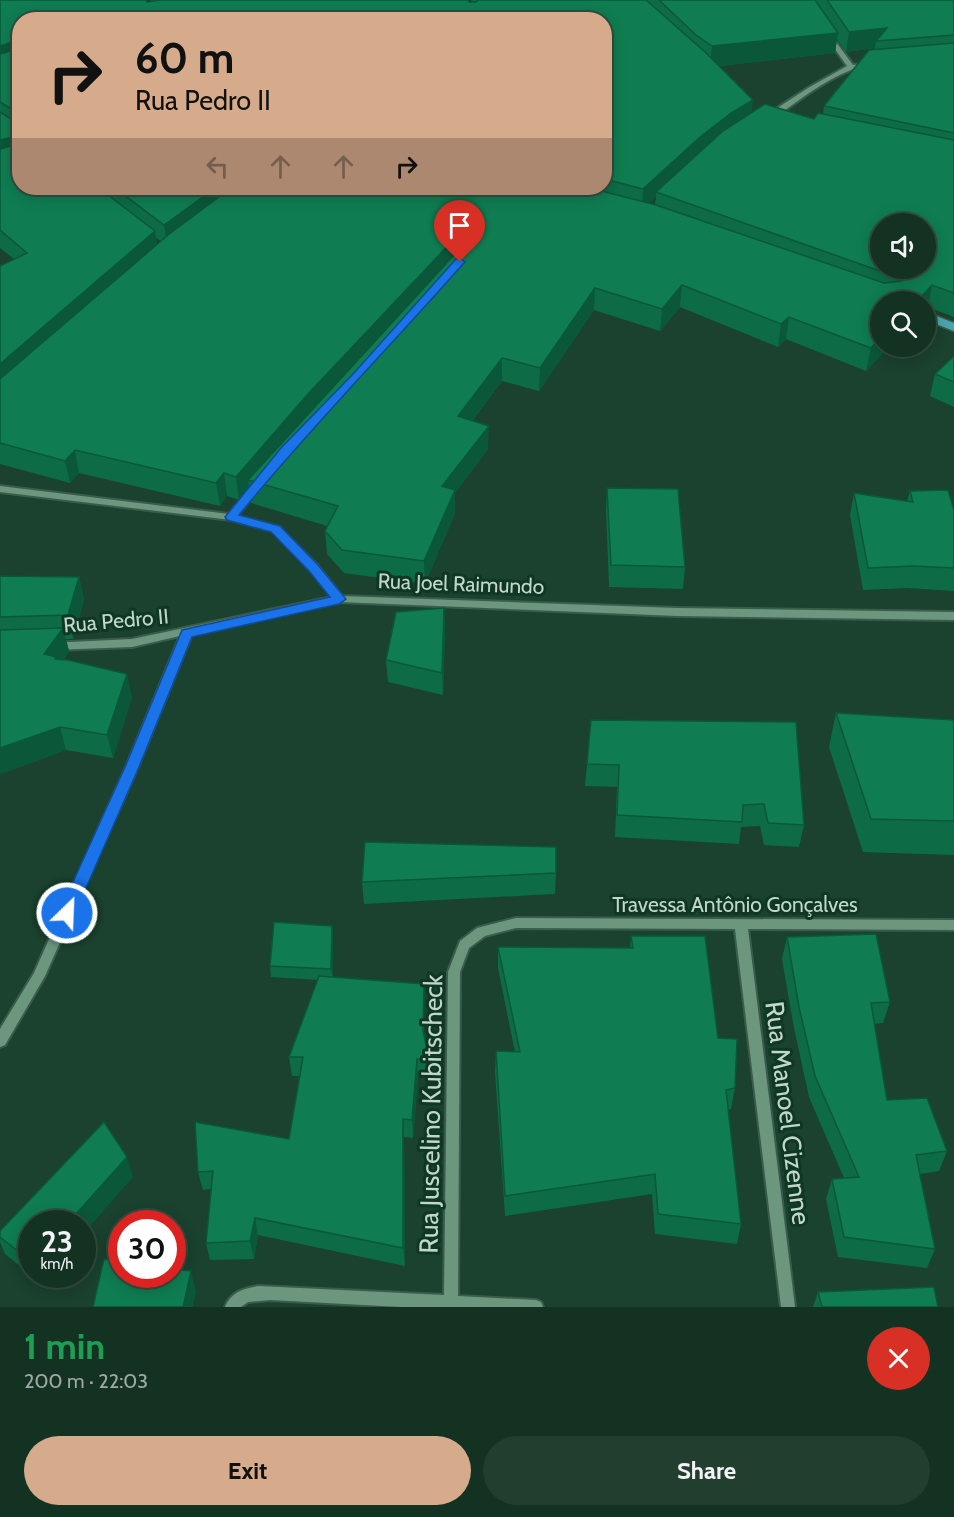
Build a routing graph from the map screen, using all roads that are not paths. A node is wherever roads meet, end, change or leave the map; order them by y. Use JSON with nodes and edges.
{"nodes":[{"id":1,"x":824,"y":28,"type":"edge"},
{"id":2,"x":874,"y":65,"type":"edge"},
{"id":3,"x":851,"y":67,"type":"junction"},
{"id":4,"x":760,"y":109,"type":"edge"},
{"id":5,"x":770,"y":116,"type":"junction"},
{"id":6,"x":779,"y":119,"type":"edge"},
{"id":7,"x":761,"y":120,"type":"edge"},
{"id":8,"x":936,"y":320,"type":"edge"},
{"id":9,"x":954,"y":327,"type":"edge"},
{"id":10,"x":265,"y":476,"type":"edge"},
{"id":11,"x":0,"y":489,"type":"edge"},
{"id":12,"x":231,"y":517,"type":"junction"},
{"id":13,"x":339,"y":599,"type":"junction"},
{"id":14,"x":954,"y":616,"type":"edge"},
{"id":15,"x":187,"y":633,"type":"junction"},
{"id":16,"x":39,"y":646,"type":"edge"},
{"id":17,"x":516,"y":923,"type":"joint"},
{"id":18,"x":741,"y":925,"type":"junction"},
{"id":19,"x":954,"y":925,"type":"edge"},
{"id":20,"x":0,"y":1041,"type":"edge"},
{"id":21,"x":451,"y":1305,"type":"edge"},
{"id":22,"x":232,"y":1307,"type":"edge"},
{"id":23,"x":536,"y":1307,"type":"edge"},
{"id":24,"x":788,"y":1307,"type":"edge"}],
"edges":[{"from":1,"to":3,"type":"street"},
{"from":2,"to":3,"type":"street"},
{"from":3,"to":5,"type":"street"},
{"from":4,"to":5,"type":"street"},
{"from":5,"to":6,"type":"street"},
{"from":5,"to":7,"type":"street"},
{"from":8,"to":9,"type":"main road"},
{"from":10,"to":12,"type":"street"},
{"from":11,"to":12,"type":"street"},
{"from":12,"to":13,"type":"street"},
{"from":13,"to":14,"type":"street","name":"Rua Joel Raimundo"},
{"from":13,"to":15,"type":"street","name":"Rua Pedro II"},
{"from":15,"to":16,"type":"street","name":"Rua Pedro II"},
{"from":15,"to":20,"type":"street"},
{"from":17,"to":18,"type":"street","name":"Travessa Antônio Gonçalves"},
{"from":17,"to":21,"type":"street","name":"Rua Juscelino Kubitscheck"},
{"from":18,"to":19,"type":"street","name":"Travessa Antônio Gonçalves"},
{"from":18,"to":24,"type":"street","name":"Rua Manoel Cizenne"},
{"from":21,"to":22,"type":"street"},
{"from":21,"to":23,"type":"street"}]}
